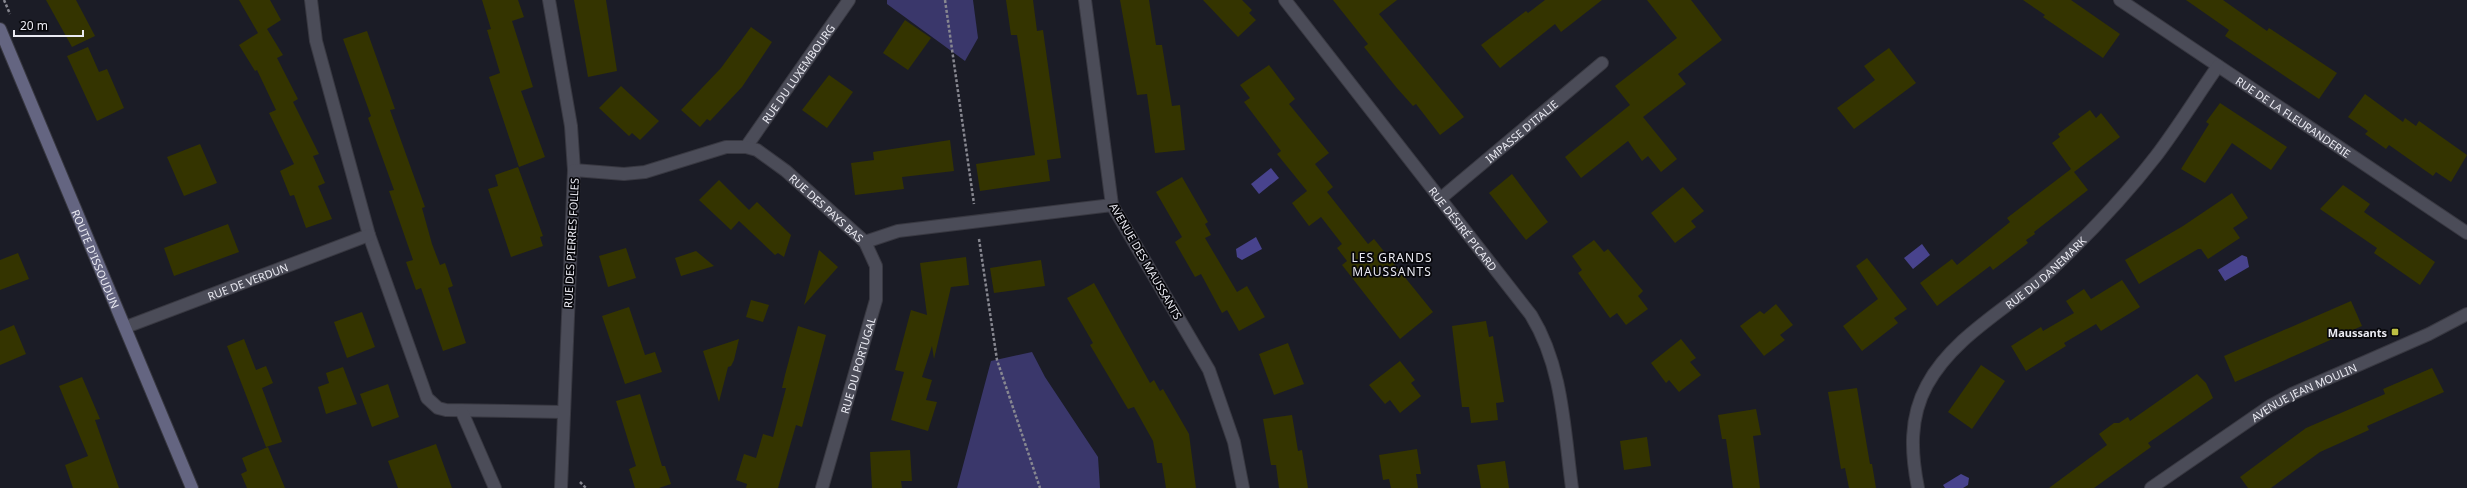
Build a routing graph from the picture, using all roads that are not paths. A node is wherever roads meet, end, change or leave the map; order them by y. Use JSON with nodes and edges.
{"nodes":[{"id":1,"x":311,"y":0,"type":"edge"},
{"id":2,"x":550,"y":0,"type":"edge"},
{"id":3,"x":849,"y":0,"type":"edge"},
{"id":4,"x":1085,"y":0,"type":"edge"},
{"id":5,"x":1285,"y":0,"type":"edge"},
{"id":6,"x":2120,"y":0,"type":"edge"},
{"id":7,"x":0,"y":30,"type":"edge"},
{"id":8,"x":1602,"y":63,"type":"dead end"},
{"id":9,"x":2218,"y":66,"type":"junction"},
{"id":10,"x":746,"y":146,"type":"junction"},
{"id":11,"x":574,"y":170,"type":"junction"},
{"id":12,"x":1440,"y":199,"type":"junction"},
{"id":13,"x":1112,"y":205,"type":"junction"},
{"id":14,"x":2467,"y":233,"type":"edge"},
{"id":15,"x":369,"y":235,"type":"junction"},
{"id":16,"x":865,"y":242,"type":"junction"},
{"id":17,"x":2467,"y":314,"type":"edge"},
{"id":18,"x":126,"y":327,"type":"junction"},
{"id":19,"x":462,"y":412,"type":"junction"},
{"id":20,"x":564,"y":412,"type":"junction"},
{"id":21,"x":192,"y":488,"type":"edge"},
{"id":22,"x":495,"y":488,"type":"edge"},
{"id":23,"x":561,"y":488,"type":"edge"},
{"id":24,"x":822,"y":488,"type":"edge"},
{"id":25,"x":1243,"y":488,"type":"edge"},
{"id":26,"x":1572,"y":488,"type":"edge"},
{"id":27,"x":1918,"y":488,"type":"edge"},
{"id":28,"x":2151,"y":488,"type":"edge"}],
"edges":[{"from":1,"to":15,"type":"street"},
{"from":2,"to":11,"type":"street","name":"RUE DES PIERRES FOLLES"},
{"from":3,"to":10,"type":"street","name":"RUE DU LUXEMBOURG"},
{"from":4,"to":13,"type":"street","name":"AVENUE DES MAUSSANTS"},
{"from":5,"to":12,"type":"street","name":"RUE DÉSIRÉ PICARD"},
{"from":6,"to":9,"type":"street","name":"RUE DE LA FLEURANDERIE"},
{"from":7,"to":18,"type":"main road","name":"ROUTE D'ISSOUDUN"},
{"from":8,"to":12,"type":"street","name":"IMPASSE D'ITALIE"},
{"from":9,"to":14,"type":"street","name":"RUE DE LA FLEURANDERIE"},
{"from":9,"to":27,"type":"street","name":"RUE DU DANEMARK"},
{"from":10,"to":11,"type":"street","name":"RUE DES PAYS BAS"},
{"from":10,"to":16,"type":"street","name":"RUE DES PAYS BAS"},
{"from":11,"to":20,"type":"street","name":"RUE DES PIERRES FOLLES"},
{"from":12,"to":26,"type":"street","name":"RUE DÉSIRÉ PICARD"},
{"from":13,"to":16,"type":"street","name":"RUE DES PAYS BAS"},
{"from":13,"to":25,"type":"street","name":"AVENUE DES MAUSSANTS"},
{"from":15,"to":18,"type":"street","name":"RUE DE VERDUN"},
{"from":15,"to":19,"type":"street"},
{"from":16,"to":24,"type":"street","name":"RUE DU PORTUGAL"},
{"from":17,"to":28,"type":"street","name":"AVENUE JEAN MOULIN"},
{"from":18,"to":21,"type":"main road","name":"ROUTE D'ISSOUDUN"},
{"from":19,"to":20,"type":"street"},
{"from":19,"to":22,"type":"street"},
{"from":20,"to":23,"type":"street","name":"RUE DES PIERRES FOLLES"}]}
